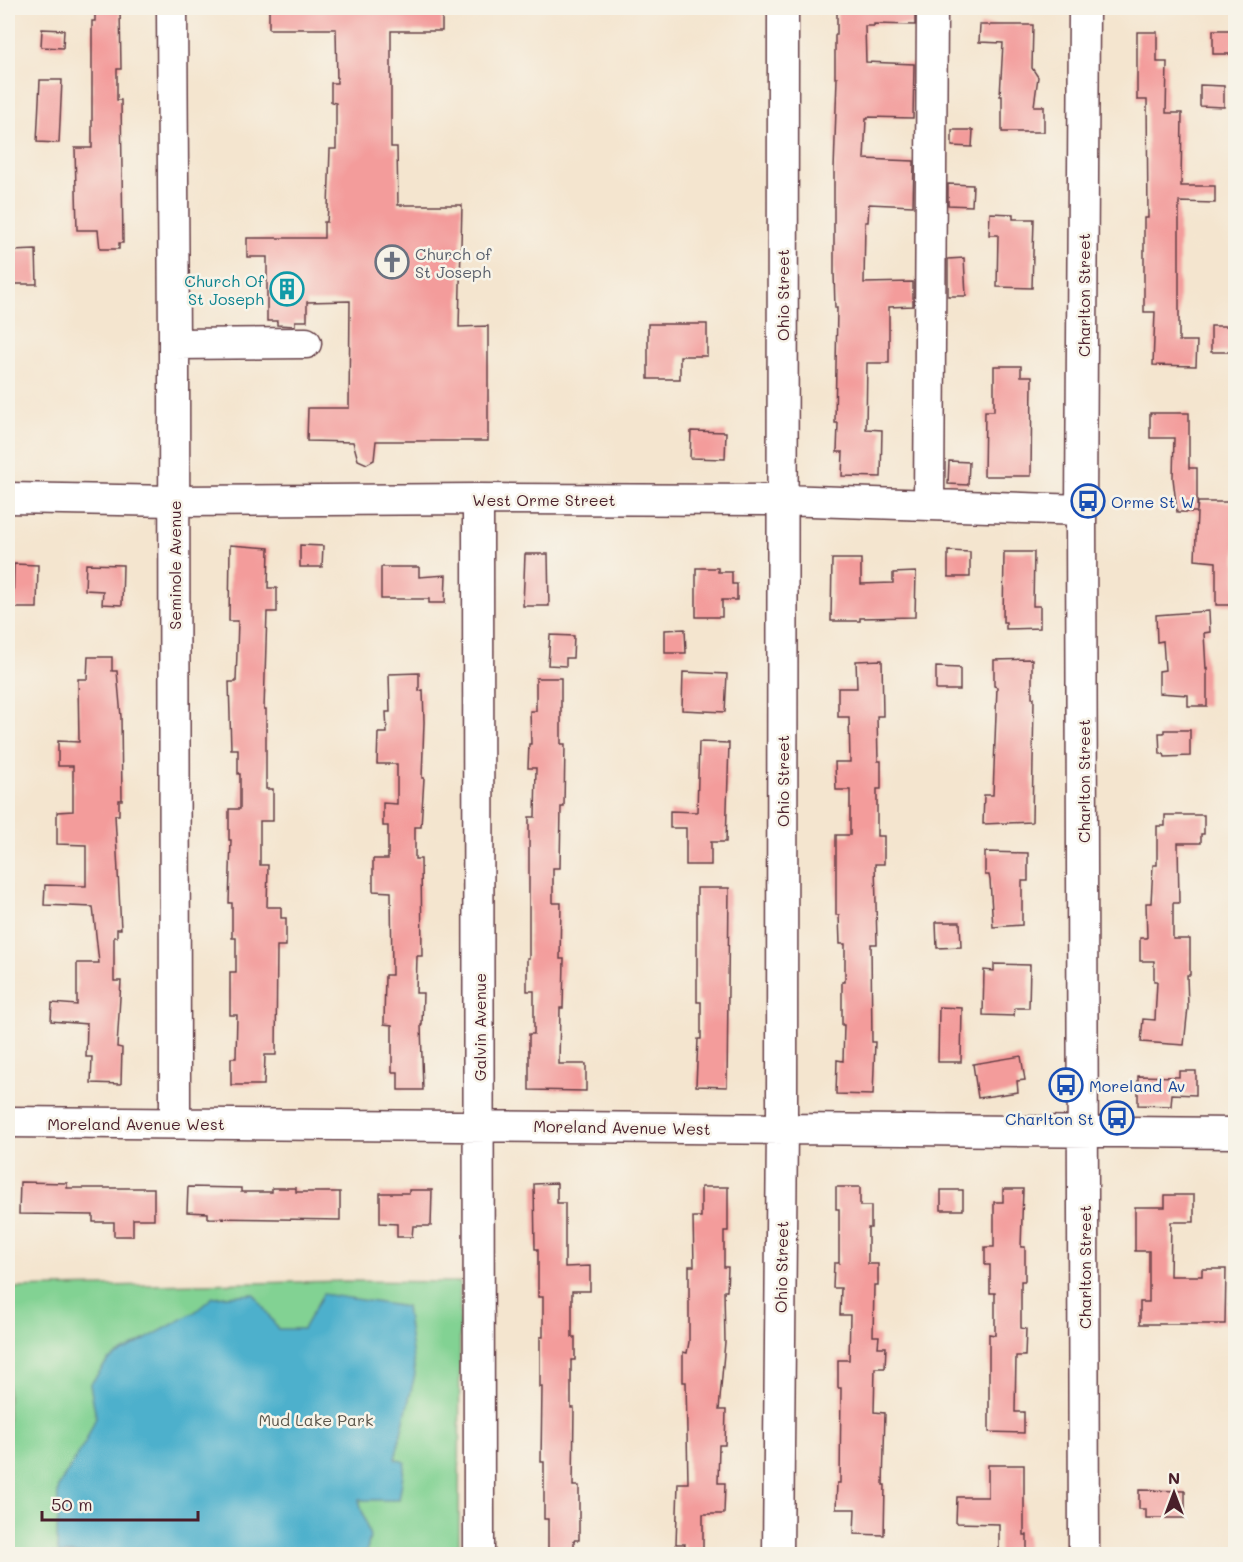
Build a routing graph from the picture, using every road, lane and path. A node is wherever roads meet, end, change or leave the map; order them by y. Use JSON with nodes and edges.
{"nodes":[{"id":1,"x":172,"y":8,"type":"edge"},
{"id":2,"x":783,"y":8,"type":"edge"},
{"id":3,"x":932,"y":8,"type":"edge"},
{"id":4,"x":1084,"y":8,"type":"edge"},
{"id":5,"x":306,"y":343,"type":"dead end"},
{"id":6,"x":174,"y":344,"type":"junction"},
{"id":7,"x":8,"y":498,"type":"edge"},
{"id":8,"x":478,"y":499,"type":"junction"},
{"id":9,"x":782,"y":500,"type":"junction"},
{"id":10,"x":174,"y":501,"type":"junction"},
{"id":11,"x":929,"y":505,"type":"junction"},
{"id":12,"x":1081,"y":510,"type":"junction"},
{"id":13,"x":8,"y":1122,"type":"edge"},
{"id":14,"x":175,"y":1123,"type":"junction"},
{"id":15,"x":479,"y":1126,"type":"junction"},
{"id":16,"x":782,"y":1128,"type":"junction"},
{"id":17,"x":1084,"y":1131,"type":"junction"},
{"id":18,"x":1236,"y":1132,"type":"edge"},
{"id":19,"x":479,"y":1554,"type":"edge"},
{"id":20,"x":778,"y":1554,"type":"edge"},
{"id":21,"x":1084,"y":1554,"type":"edge"}],
"edges":[{"from":1,"to":6,"type":"street","name":"Seminole Avenue"},
{"from":2,"to":9,"type":"street","name":"Ohio Street"},
{"from":3,"to":11,"type":"street"},
{"from":4,"to":12,"type":"street","name":"Charlton Street"},
{"from":5,"to":6,"type":"street"},
{"from":6,"to":10,"type":"street","name":"Seminole Avenue"},
{"from":7,"to":10,"type":"street","name":"West Orme Street"},
{"from":8,"to":9,"type":"street","name":"West Orme Street"},
{"from":8,"to":10,"type":"street","name":"West Orme Street"},
{"from":8,"to":15,"type":"street","name":"Galvin Avenue"},
{"from":9,"to":11,"type":"street","name":"West Orme Street"},
{"from":9,"to":16,"type":"street","name":"Ohio Street"},
{"from":10,"to":14,"type":"street","name":"Seminole Avenue"},
{"from":11,"to":12,"type":"street","name":"West Orme Street"},
{"from":12,"to":17,"type":"street","name":"Charlton Street"},
{"from":13,"to":14,"type":"street","name":"Moreland Avenue West"},
{"from":14,"to":15,"type":"street","name":"Moreland Avenue West"},
{"from":15,"to":16,"type":"street","name":"Moreland Avenue West"},
{"from":15,"to":19,"type":"street","name":"Galvin Avenue"},
{"from":16,"to":17,"type":"street","name":"Moreland Avenue West"},
{"from":16,"to":20,"type":"street","name":"Ohio Street"},
{"from":17,"to":18,"type":"street","name":"Moreland Avenue West"},
{"from":17,"to":21,"type":"street","name":"Charlton Street"}]}
